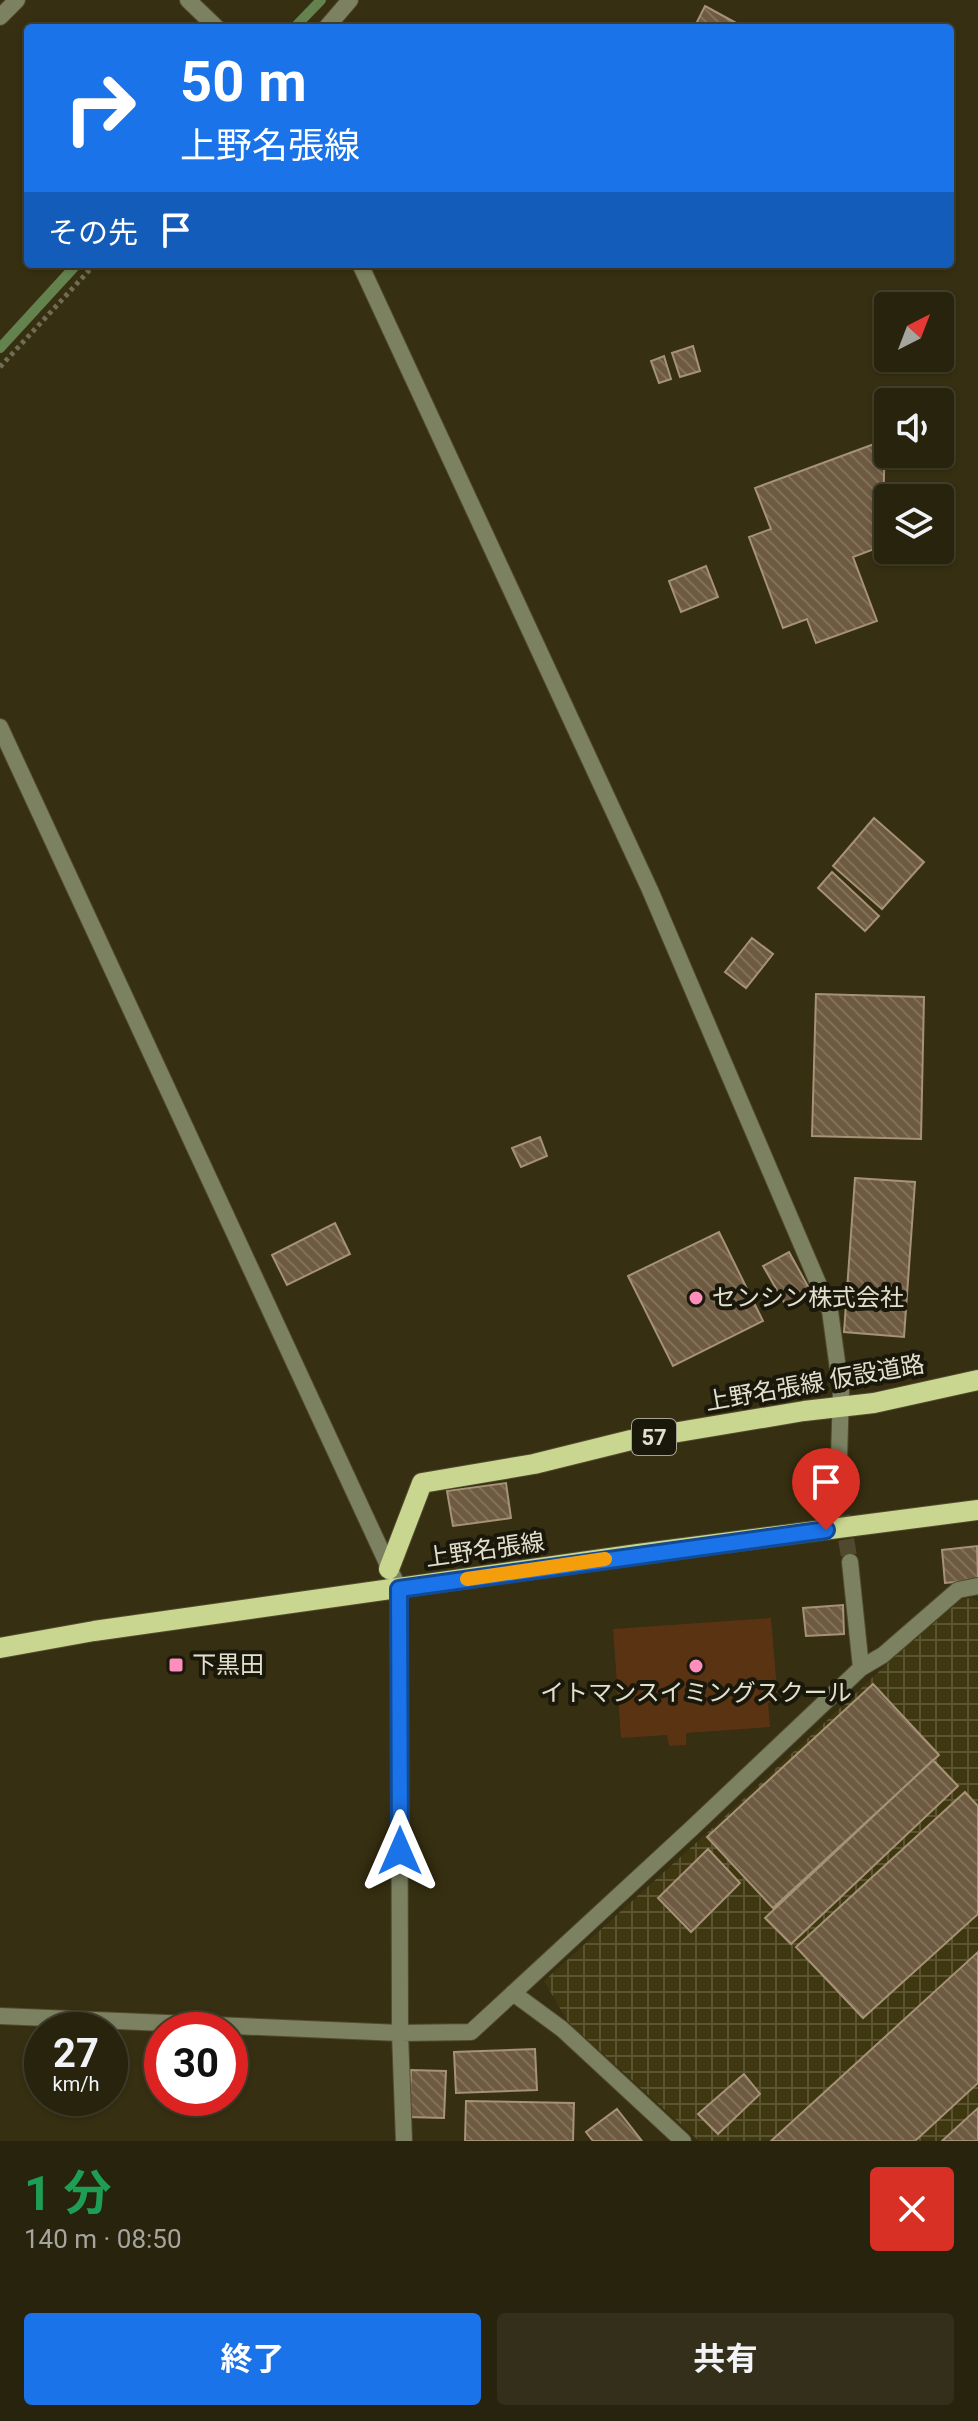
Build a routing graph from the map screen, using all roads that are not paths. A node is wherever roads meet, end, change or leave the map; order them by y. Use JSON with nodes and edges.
{"nodes":[{"id":1,"x":17,"y":0,"type":"edge"},
{"id":2,"x":188,"y":0,"type":"edge"},
{"id":3,"x":350,"y":0,"type":"edge"},
{"id":4,"x":0,"y":17,"type":"edge"},
{"id":5,"x":213,"y":24,"type":"edge"},
{"id":6,"x":329,"y":24,"type":"edge"},
{"id":7,"x":362,"y":268,"type":"edge"},
{"id":8,"x":0,"y":727,"type":"edge"},
{"id":9,"x":978,"y":1380,"type":"edge"},
{"id":10,"x":841,"y":1407,"type":"junction"},
{"id":11,"x":838,"y":1492,"type":"tunnel mouth"},
{"id":12,"x":978,"y":1510,"type":"edge"},
{"id":13,"x":850,"y":1562,"type":"tunnel mouth"},
{"id":14,"x":389,"y":1569,"type":"junction"},
{"id":15,"x":978,"y":1586,"type":"edge"},
{"id":16,"x":399,"y":1589,"type":"junction"},
{"id":17,"x":0,"y":1648,"type":"edge"},
{"id":18,"x":861,"y":1668,"type":"junction"},
{"id":19,"x":513,"y":1993,"type":"junction"},
{"id":20,"x":0,"y":2016,"type":"edge"},
{"id":21,"x":400,"y":2033,"type":"junction"},
{"id":22,"x":404,"y":2141,"type":"edge"},
{"id":23,"x":683,"y":2141,"type":"edge"}],
"edges":[{"from":1,"to":4,"type":"street"},
{"from":2,"to":5,"type":"street"},
{"from":3,"to":6,"type":"street"},
{"from":7,"to":10,"type":"street"},
{"from":8,"to":14,"type":"street"},
{"from":9,"to":10,"type":"main road","name":"上野名張線 仮設道路","number":"57"},
{"from":10,"to":11,"type":"street"},
{"from":10,"to":14,"type":"main road","name":"上野名張線 仮設道路","number":"57"},
{"from":12,"to":16,"type":"main road","name":"上野名張線"},
{"from":13,"to":18,"type":"street"},
{"from":14,"to":16,"type":"street"},
{"from":15,"to":18,"type":"street"},
{"from":16,"to":17,"type":"main road","name":"上野名張線"},
{"from":16,"to":21,"type":"street"},
{"from":18,"to":19,"type":"street"},
{"from":19,"to":21,"type":"street"},
{"from":19,"to":23,"type":"street"},
{"from":20,"to":21,"type":"street"},
{"from":21,"to":22,"type":"street"}]}
